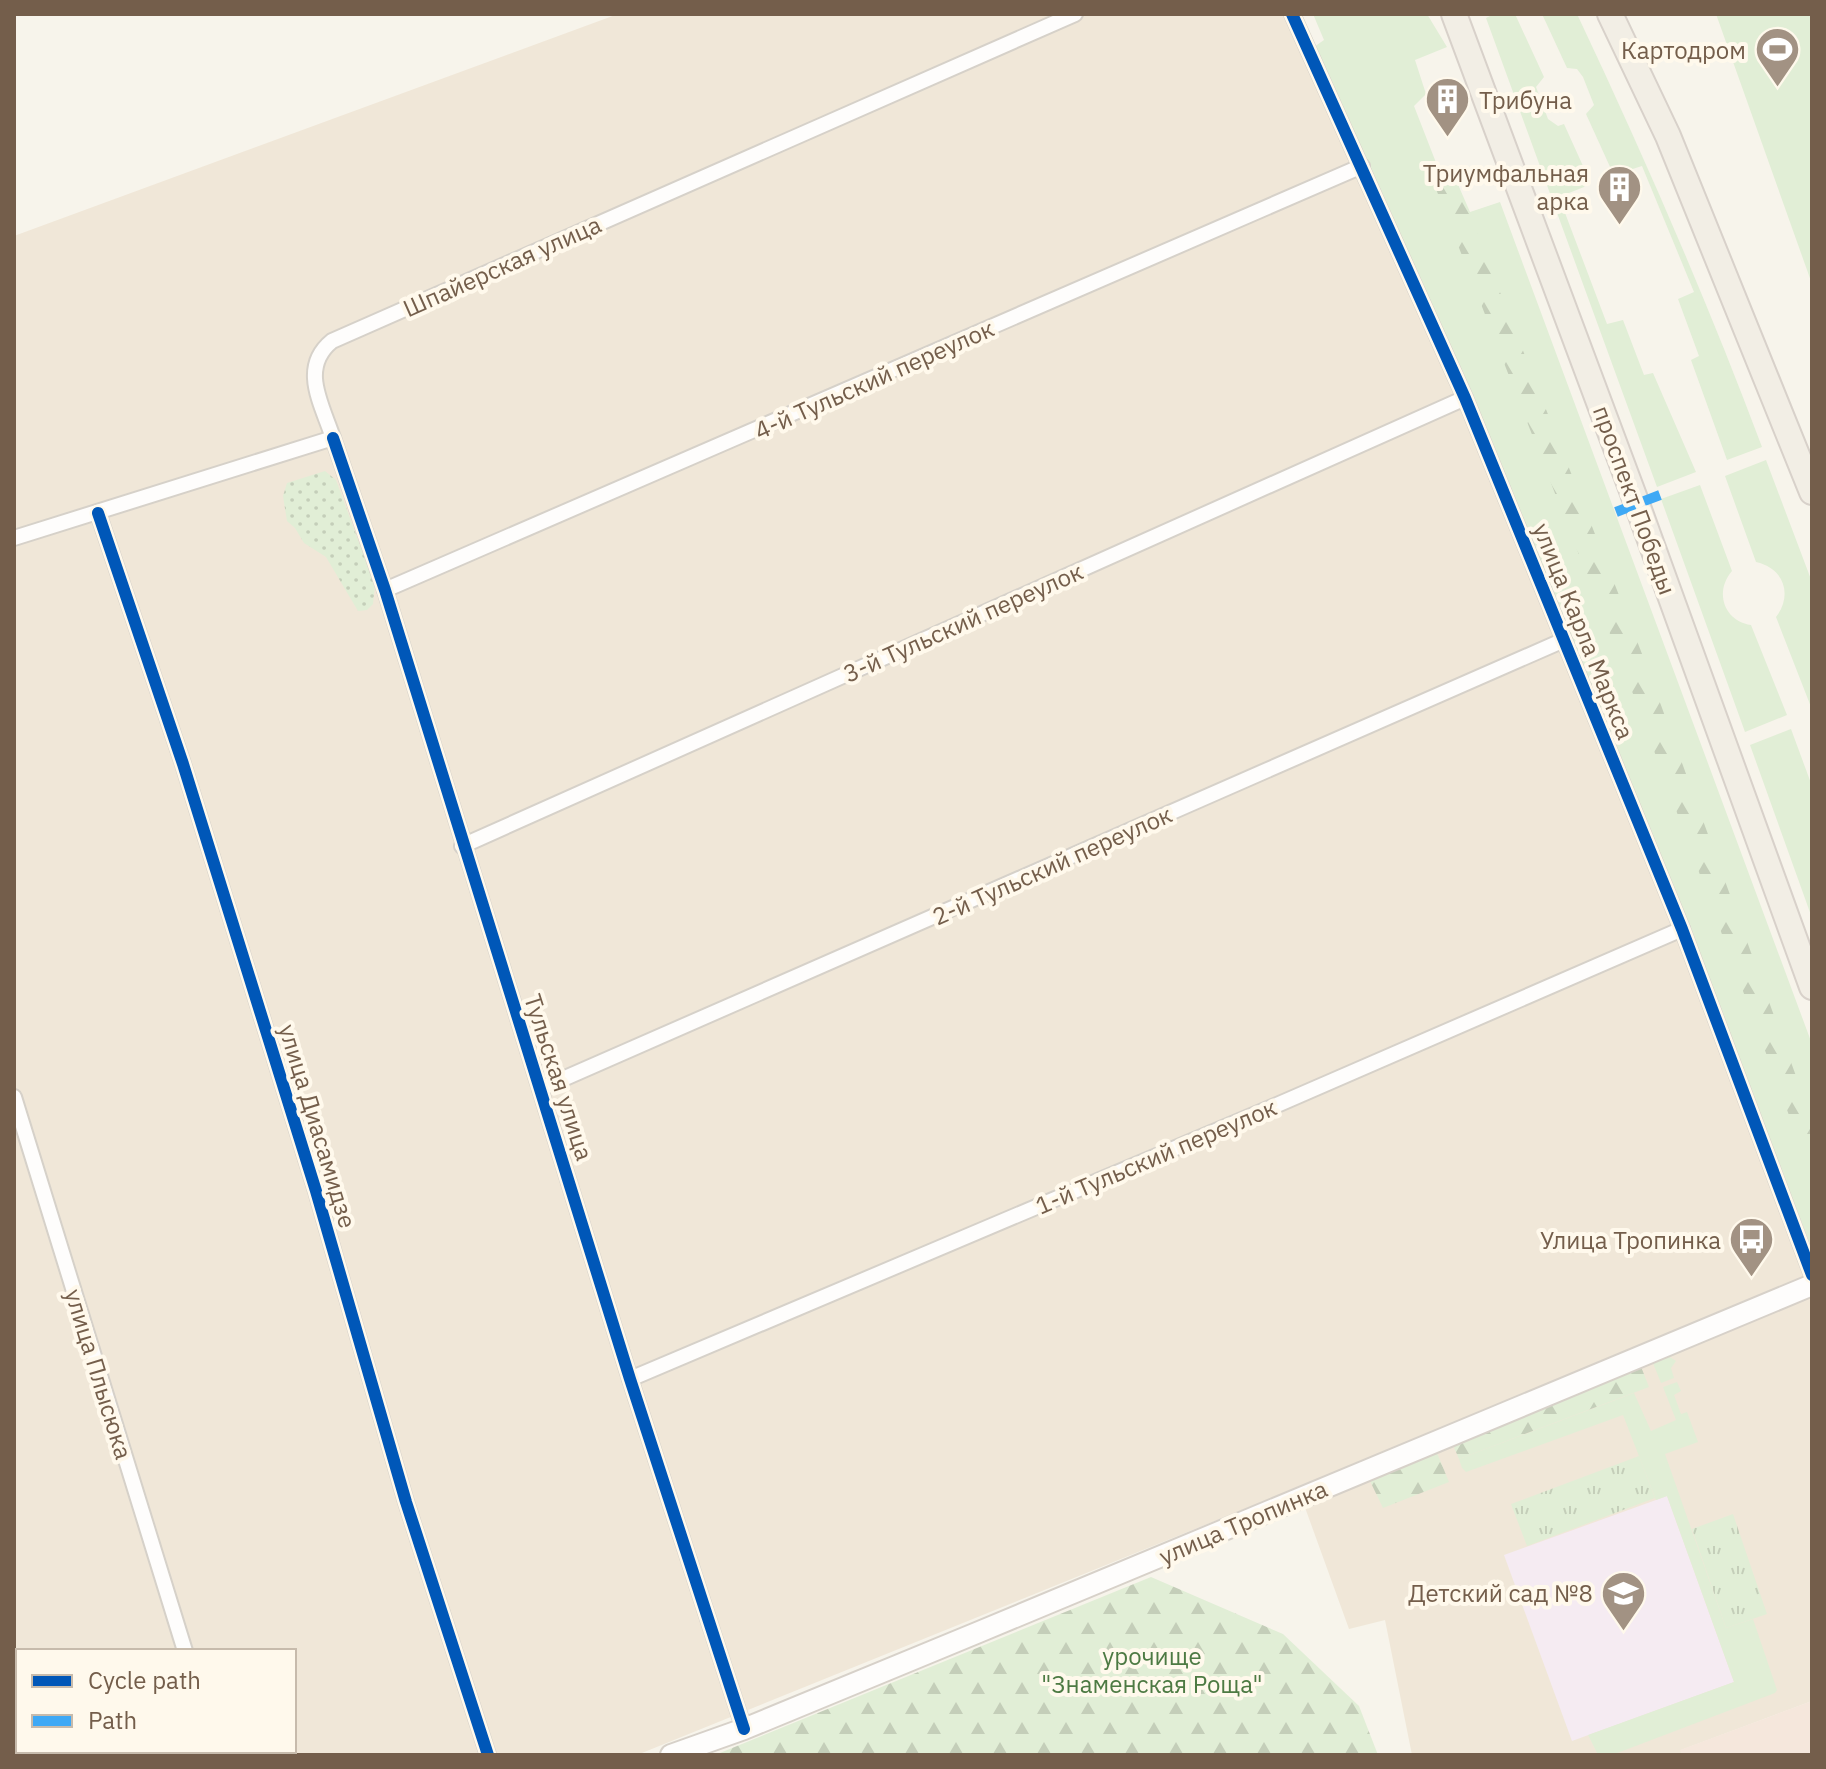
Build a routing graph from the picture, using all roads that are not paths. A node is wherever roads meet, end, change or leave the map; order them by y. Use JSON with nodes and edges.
{"nodes":[{"id":1,"x":1075,"y":14,"type":"edge"},
{"id":2,"x":1292,"y":14,"type":"edge"},
{"id":3,"x":1454,"y":14,"type":"edge"},
{"id":4,"x":1610,"y":14,"type":"edge"},
{"id":5,"x":1362,"y":166,"type":"junction"},
{"id":6,"x":1465,"y":398,"type":"junction"},
{"id":7,"x":333,"y":438,"type":"junction"},
{"id":8,"x":1812,"y":492,"type":"edge"},
{"id":9,"x":98,"y":513,"type":"junction"},
{"id":10,"x":14,"y":538,"type":"edge"},
{"id":11,"x":385,"y":590,"type":"junction"},
{"id":12,"x":1564,"y":640,"type":"junction"},
{"id":13,"x":462,"y":846,"type":"junction"},
{"id":14,"x":1682,"y":929,"type":"junction"},
{"id":15,"x":1812,"y":987,"type":"edge"},
{"id":16,"x":540,"y":1089,"type":"junction"},
{"id":17,"x":14,"y":1097,"type":"edge"},
{"id":18,"x":1812,"y":1275,"type":"edge"},
{"id":19,"x":1812,"y":1285,"type":"edge"},
{"id":20,"x":630,"y":1379,"type":"junction"},
{"id":21,"x":184,"y":1649,"type":"edge"},
{"id":22,"x":744,"y":1729,"type":"junction"},
{"id":23,"x":488,"y":1755,"type":"edge"},
{"id":24,"x":671,"y":1755,"type":"edge"}],
"edges":[{"from":1,"to":7,"type":"street","name":"Шпайерская улица"},
{"from":2,"to":5,"type":"street","name":"улица Карла Маркса"},
{"from":3,"to":15,"type":"main road","name":"проспект Победы"},
{"from":4,"to":8,"type":"main road"},
{"from":5,"to":6,"type":"street","name":"улица Карла Маркса"},
{"from":5,"to":11,"type":"street","name":"4-й Тульский переулок"},
{"from":6,"to":12,"type":"street","name":"улица Карла Маркса"},
{"from":6,"to":13,"type":"street","name":"3-й Тульский переулок"},
{"from":7,"to":9,"type":"street"},
{"from":7,"to":11,"type":"street","name":"Тульская улица"},
{"from":9,"to":10,"type":"street"},
{"from":9,"to":23,"type":"street","name":"улица Диасамидзе"},
{"from":11,"to":13,"type":"street","name":"Тульская улица"},
{"from":12,"to":14,"type":"street","name":"улица Карла Маркса"},
{"from":12,"to":16,"type":"street","name":"2-й Тульский переулок"},
{"from":13,"to":16,"type":"street","name":"Тульская улица"},
{"from":14,"to":18,"type":"street","name":"улица Карла Маркса"},
{"from":14,"to":20,"type":"street","name":"1-й Тульский переулок"},
{"from":16,"to":20,"type":"street","name":"Тульская улица"},
{"from":17,"to":21,"type":"street","name":"улица Плысюка"},
{"from":19,"to":22,"type":"main road","name":"улица Тропинка"},
{"from":20,"to":22,"type":"street","name":"Тульская улица"},
{"from":22,"to":24,"type":"main road","name":"улица Тропинка"}]}
